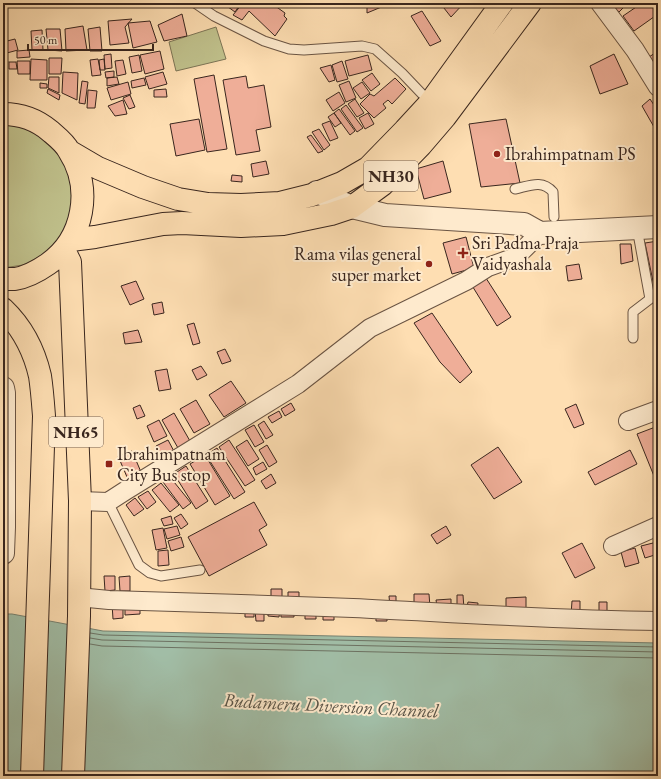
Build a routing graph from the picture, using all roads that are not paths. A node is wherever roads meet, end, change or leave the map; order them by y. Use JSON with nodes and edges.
{"nodes":[{"id":1,"x":196,"y":3,"type":"edge"},
{"id":2,"x":502,"y":3,"type":"edge"},
{"id":3,"x":530,"y":3,"type":"edge"},
{"id":4,"x":600,"y":3,"type":"edge"},
{"id":5,"x":658,"y":87,"type":"edge"},
{"id":6,"x":425,"y":99,"type":"junction"},
{"id":7,"x":6,"y":111,"type":"edge"},
{"id":8,"x":69,"y":151,"type":"junction"},
{"id":9,"x":514,"y":189,"type":"dead end"},
{"id":10,"x":317,"y":192,"type":"junction"},
{"id":11,"x":352,"y":207,"type":"junction"},
{"id":12,"x":658,"y":212,"type":"edge"},
{"id":13,"x":540,"y":225,"type":"junction"},
{"id":14,"x":648,"y":227,"type":"edge"},
{"id":15,"x":67,"y":245,"type":"junction"},
{"id":16,"x":3,"y":279,"type":"edge"},
{"id":17,"x":3,"y":309,"type":"edge"},
{"id":18,"x":633,"y":338,"type":"dead end"},
{"id":19,"x":3,"y":388,"type":"edge"},
{"id":20,"x":658,"y":410,"type":"edge"},
{"id":21,"x":628,"y":421,"type":"dead end"},
{"id":22,"x":80,"y":501,"type":"junction"},
{"id":23,"x":108,"y":502,"type":"junction"},
{"id":24,"x":658,"y":526,"type":"edge"},
{"id":25,"x":613,"y":546,"type":"dead end"},
{"id":26,"x":3,"y":553,"type":"edge"},
{"id":27,"x":200,"y":570,"type":"dead end"},
{"id":28,"x":78,"y":606,"type":"junction"},
{"id":29,"x":658,"y":621,"type":"edge"},
{"id":30,"x":32,"y":776,"type":"edge"},
{"id":31,"x":73,"y":776,"type":"edge"}],
"edges":[{"from":1,"to":6,"type":"lane"},
{"from":2,"to":6,"type":"highway","number":"NH30"},
{"from":3,"to":11,"type":"highway","number":"NH30"},
{"from":4,"to":5,"type":"street"},
{"from":6,"to":10,"type":"highway","number":"NH30"},
{"from":7,"to":8,"type":"highway"},
{"from":8,"to":10,"type":"highway","number":"NH30"},
{"from":8,"to":15,"type":"highway"},
{"from":9,"to":13,"type":"lane"},
{"from":10,"to":11,"type":"street"},
{"from":11,"to":13,"type":"street"},
{"from":11,"to":15,"type":"highway","number":"NH30"},
{"from":12,"to":13,"type":"street"},
{"from":13,"to":14,"type":"street"},
{"from":13,"to":23,"type":"street"},
{"from":14,"to":18,"type":"lane"},
{"from":15,"to":16,"type":"highway"},
{"from":15,"to":22,"type":"highway","number":"NH65"},
{"from":17,"to":30,"type":"highway","number":"NH65"},
{"from":19,"to":26,"type":"street"},
{"from":20,"to":21,"type":"street"},
{"from":22,"to":23,"type":"street"},
{"from":22,"to":28,"type":"highway","number":"NH65"},
{"from":23,"to":27,"type":"lane"},
{"from":24,"to":25,"type":"street"},
{"from":28,"to":29,"type":"street"},
{"from":28,"to":31,"type":"highway","number":"NH65"}]}
